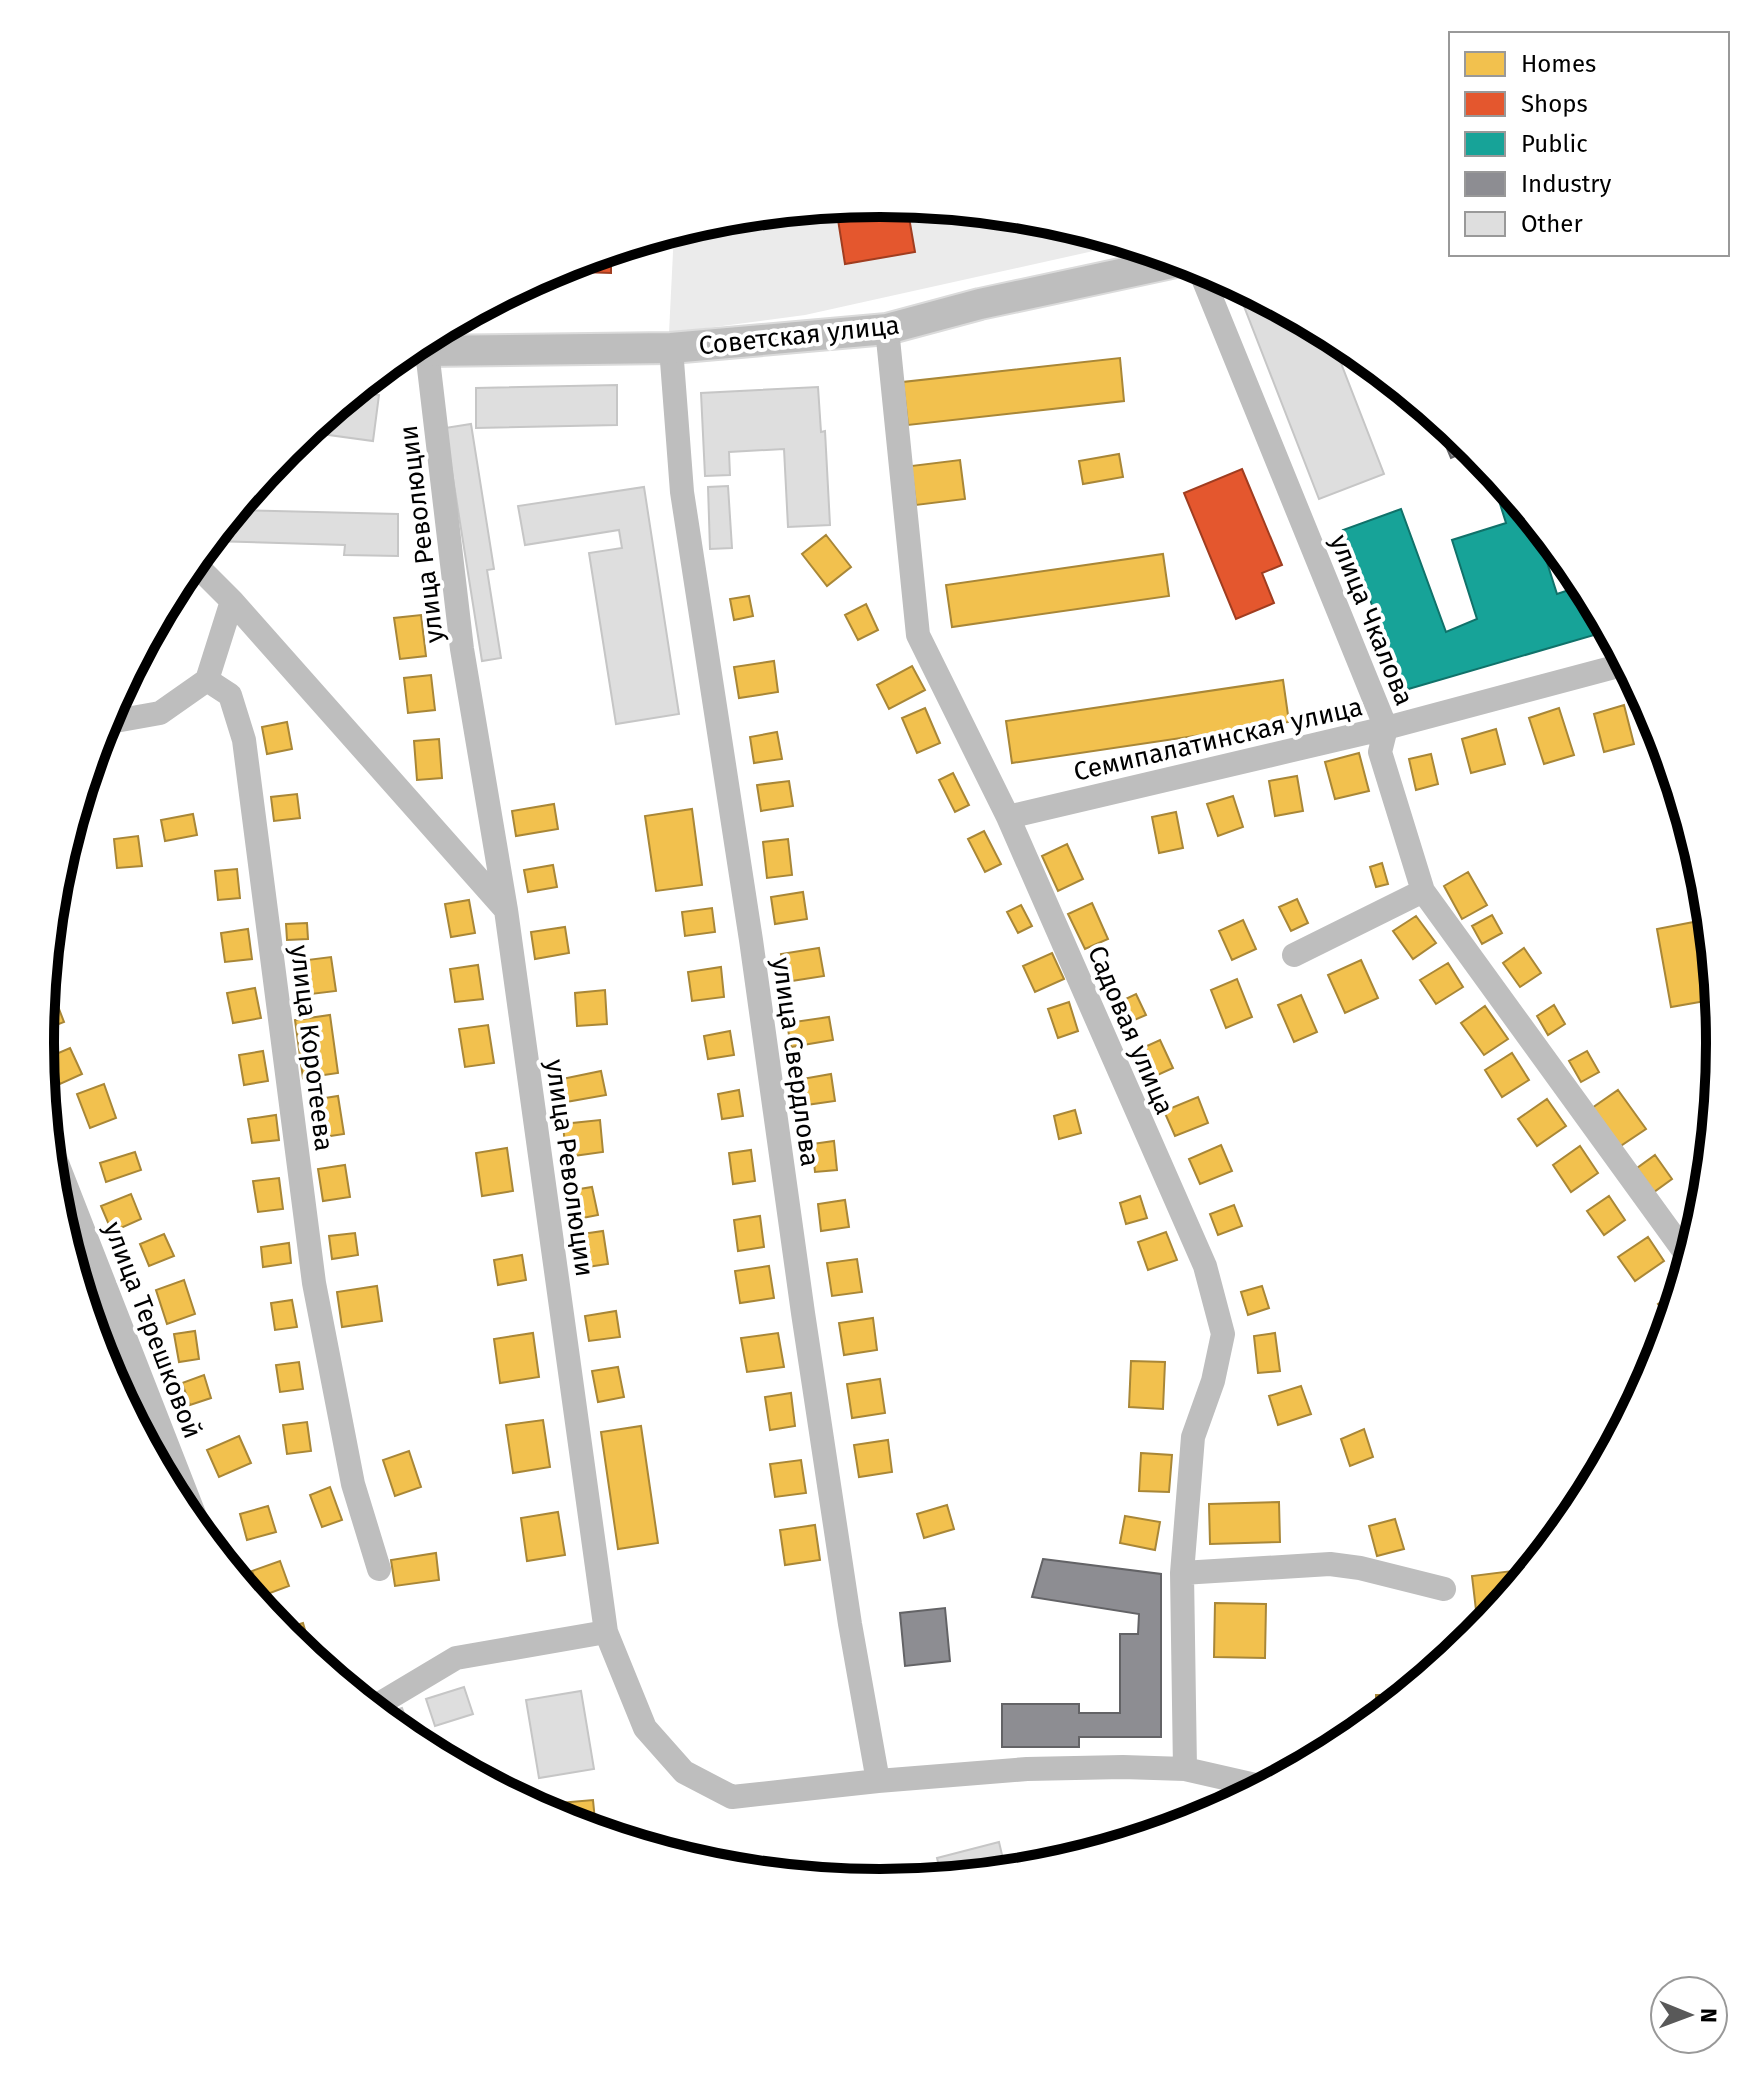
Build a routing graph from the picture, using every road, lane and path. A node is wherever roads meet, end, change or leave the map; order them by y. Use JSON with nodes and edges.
{"nodes":[{"id":1,"x":1159,"y":266,"type":"edge"},
{"id":2,"x":1205,"y":284,"type":"edge"},
{"id":3,"x":887,"y":329,"type":"junction"},
{"id":4,"x":671,"y":348,"type":"junction"},
{"id":5,"x":431,"y":350,"type":"edge"},
{"id":6,"x":419,"y":357,"type":"edge"},
{"id":7,"x":202,"y":571,"type":"edge"},
{"id":8,"x":232,"y":601,"type":"junction"},
{"id":9,"x":1616,"y":667,"type":"edge"},
{"id":10,"x":207,"y":680,"type":"junction"},
{"id":11,"x":120,"y":720,"type":"edge"},
{"id":12,"x":1386,"y":728,"type":"junction"},
{"id":13,"x":1008,"y":817,"type":"junction"},
{"id":14,"x":1423,"y":891,"type":"junction"},
{"id":15,"x":506,"y":910,"type":"junction"},
{"id":16,"x":1294,"y":955,"type":"dead end"},
{"id":17,"x":67,"y":1190,"type":"edge"},
{"id":18,"x":1681,"y":1247,"type":"edge"},
{"id":19,"x":184,"y":1488,"type":"edge"},
{"id":20,"x":379,"y":1569,"type":"dead end"},
{"id":21,"x":1182,"y":1573,"type":"junction"},
{"id":22,"x":1444,"y":1589,"type":"dead end"},
{"id":23,"x":606,"y":1632,"type":"junction"},
{"id":24,"x":382,"y":1702,"type":"edge"},
{"id":25,"x":1185,"y":1769,"type":"junction"},
{"id":26,"x":878,"y":1781,"type":"junction"},
{"id":27,"x":1249,"y":1784,"type":"edge"}],
"edges":[{"from":1,"to":3,"type":"main road","name":"Советская улица"},
{"from":2,"to":12,"type":"street","name":"улица Чкалова"},
{"from":3,"to":4,"type":"main road","name":"Советская улица"},
{"from":3,"to":13,"type":"street","name":"Садовая улица"},
{"from":4,"to":5,"type":"main road","name":"Советская улица"},
{"from":4,"to":26,"type":"street","name":"улица Свердлова"},
{"from":6,"to":15,"type":"street","name":"улица Революции"},
{"from":7,"to":8,"type":"street"},
{"from":8,"to":10,"type":"street"},
{"from":8,"to":15,"type":"street"},
{"from":9,"to":12,"type":"street","name":"Семипалатинская улица"},
{"from":10,"to":11,"type":"street"},
{"from":10,"to":20,"type":"street","name":"улица Коротеева"},
{"from":12,"to":13,"type":"street","name":"Семипалатинская улица"},
{"from":12,"to":14,"type":"street","name":"улица Чкалова"},
{"from":13,"to":21,"type":"street","name":"Садовая улица"},
{"from":14,"to":16,"type":"street"},
{"from":14,"to":18,"type":"street","name":"улица Чкалова"},
{"from":15,"to":23,"type":"street","name":"улица Революции"},
{"from":17,"to":19,"type":"street","name":"улица Терешковой"},
{"from":21,"to":22,"type":"street"},
{"from":21,"to":25,"type":"street","name":"Садовая улица"},
{"from":23,"to":24,"type":"street"},
{"from":23,"to":26,"type":"street","name":"улица Революции"},
{"from":25,"to":26,"type":"street","name":"улица Революции"},
{"from":25,"to":27,"type":"street","name":"улица Революции"}]}
